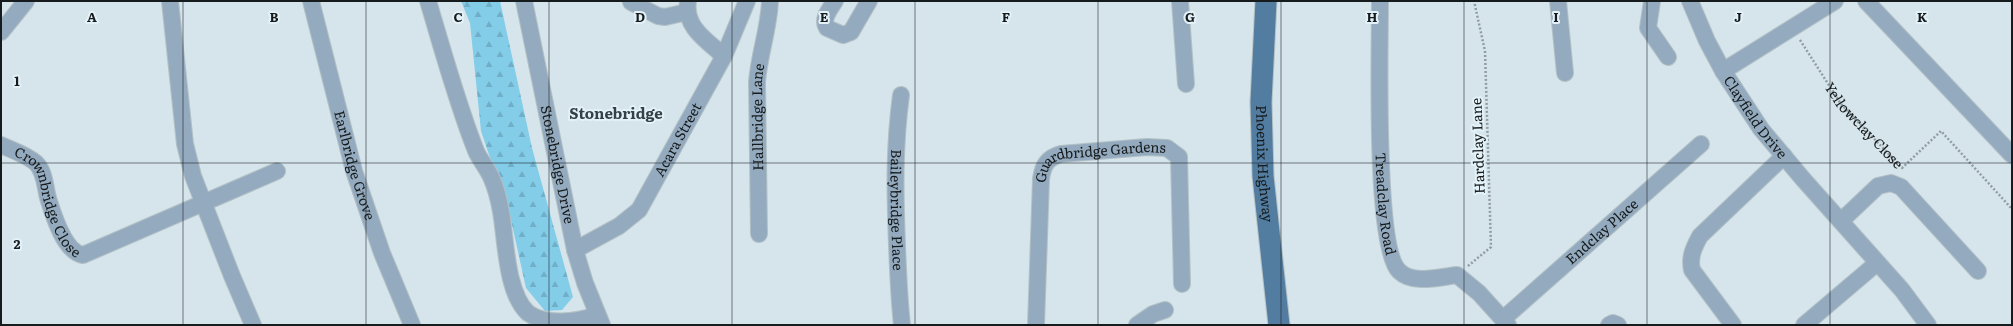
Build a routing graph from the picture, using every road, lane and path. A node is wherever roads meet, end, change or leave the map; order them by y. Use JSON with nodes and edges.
{"nodes":[{"id":1,"x":26,"y":1,"type":"edge"},
{"id":2,"x":170,"y":1,"type":"edge"},
{"id":3,"x":311,"y":1,"type":"edge"},
{"id":4,"x":428,"y":1,"type":"edge"},
{"id":5,"x":524,"y":1,"type":"edge"},
{"id":6,"x":747,"y":1,"type":"edge"},
{"id":7,"x":770,"y":1,"type":"edge"},
{"id":8,"x":835,"y":1,"type":"edge"},
{"id":9,"x":869,"y":1,"type":"edge"},
{"id":10,"x":1180,"y":1,"type":"edge"},
{"id":11,"x":1266,"y":1,"type":"edge"},
{"id":12,"x":1380,"y":1,"type":"edge"},
{"id":13,"x":1474,"y":1,"type":"edge"},
{"id":14,"x":1558,"y":1,"type":"edge"},
{"id":15,"x":1652,"y":1,"type":"edge"},
{"id":16,"x":1690,"y":1,"type":"edge"},
{"id":17,"x":1835,"y":1,"type":"edge"},
{"id":18,"x":1866,"y":1,"type":"edge"},
{"id":19,"x":632,"y":2,"type":"dead end"},
{"id":20,"x":687,"y":7,"type":"edge"},
{"id":21,"x":3,"y":23,"type":"edge"},
{"id":22,"x":1793,"y":28,"type":"junction"},
{"id":23,"x":724,"y":56,"type":"junction"},
{"id":24,"x":1668,"y":57,"type":"dead end"},
{"id":25,"x":1723,"y":71,"type":"junction"},
{"id":26,"x":1564,"y":73,"type":"dead end"},
{"id":27,"x":1186,"y":84,"type":"dead end"},
{"id":28,"x":901,"y":95,"type":"dead end"},
{"id":29,"x":1701,"y":144,"type":"dead end"},
{"id":30,"x":1,"y":145,"type":"edge"},
{"id":31,"x":2012,"y":155,"type":"edge"},
{"id":32,"x":1784,"y":156,"type":"junction"},
{"id":33,"x":277,"y":171,"type":"dead end"},
{"id":34,"x":202,"y":202,"type":"junction"},
{"id":35,"x":2012,"y":209,"type":"edge"},
{"id":36,"x":1841,"y":221,"type":"junction"},
{"id":37,"x":759,"y":234,"type":"dead end"},
{"id":38,"x":576,"y":250,"type":"junction"},
{"id":39,"x":1877,"y":263,"type":"junction"},
{"id":40,"x":1978,"y":271,"type":"dead end"},
{"id":41,"x":1457,"y":275,"type":"junction"},
{"id":42,"x":1182,"y":284,"type":"dead end"},
{"id":43,"x":1165,"y":310,"type":"dead end"},
{"id":44,"x":599,"y":320,"type":"edge"},
{"id":45,"x":1506,"y":322,"type":"edge"},
{"id":46,"x":253,"y":325,"type":"edge"},
{"id":47,"x":412,"y":325,"type":"edge"},
{"id":48,"x":902,"y":325,"type":"edge"},
{"id":49,"x":1036,"y":325,"type":"edge"},
{"id":50,"x":1137,"y":325,"type":"edge"},
{"id":51,"x":1279,"y":325,"type":"edge"},
{"id":52,"x":1609,"y":325,"type":"edge"},
{"id":53,"x":1618,"y":325,"type":"edge"},
{"id":54,"x":1733,"y":325,"type":"edge"},
{"id":55,"x":1804,"y":325,"type":"edge"},
{"id":56,"x":1928,"y":325,"type":"edge"}],
"edges":[{"from":1,"to":21,"type":"street"},
{"from":2,"to":34,"type":"street"},
{"from":3,"to":47,"type":"street","name":"Earlbridge Grove"},
{"from":4,"to":44,"type":"street"},
{"from":5,"to":38,"type":"street","name":"Stonebridge Drive"},
{"from":6,"to":23,"type":"street","name":"Acara Street"},
{"from":7,"to":37,"type":"street","name":"Hallbridge Lane"},
{"from":8,"to":9,"type":"street"},
{"from":10,"to":27,"type":"street"},
{"from":11,"to":51,"type":"main road","name":"Phoenix Highway"},
{"from":12,"to":41,"type":"street","name":"Treadclay Road"},
{"from":13,"to":41,"type":"path","name":"Hardclay Lane"},
{"from":14,"to":26,"type":"street"},
{"from":15,"to":24,"type":"street"},
{"from":16,"to":25,"type":"street","name":"Clayfield Drive"},
{"from":17,"to":22,"type":"street"},
{"from":18,"to":31,"type":"street"},
{"from":19,"to":20,"type":"street"},
{"from":20,"to":23,"type":"street"},
{"from":22,"to":25,"type":"street"},
{"from":22,"to":35,"type":"path","name":"Yellowclay Close"},
{"from":23,"to":38,"type":"street","name":"Acara Street"},
{"from":25,"to":32,"type":"street","name":"Clayfield Drive"},
{"from":28,"to":48,"type":"street","name":"Baileybridge Place"},
{"from":29,"to":45,"type":"street","name":"Endclay Place"},
{"from":30,"to":34,"type":"street","name":"Crownbridge Close"},
{"from":32,"to":36,"type":"street","name":"Clayfield Drive"},
{"from":32,"to":54,"type":"street"},
{"from":33,"to":34,"type":"street","name":"Crownbridge Close"},
{"from":34,"to":46,"type":"street"},
{"from":36,"to":39,"type":"street","name":"Clayfield Drive"},
{"from":36,"to":40,"type":"street"},
{"from":38,"to":44,"type":"street","name":"Stonebridge Drive"},
{"from":39,"to":55,"type":"street"},
{"from":39,"to":56,"type":"street","name":"Clayfield Drive"},
{"from":41,"to":45,"type":"street"},
{"from":42,"to":49,"type":"street","name":"Guardbridge Gardens"},
{"from":43,"to":50,"type":"street"},
{"from":52,"to":53,"type":"street"}]}
